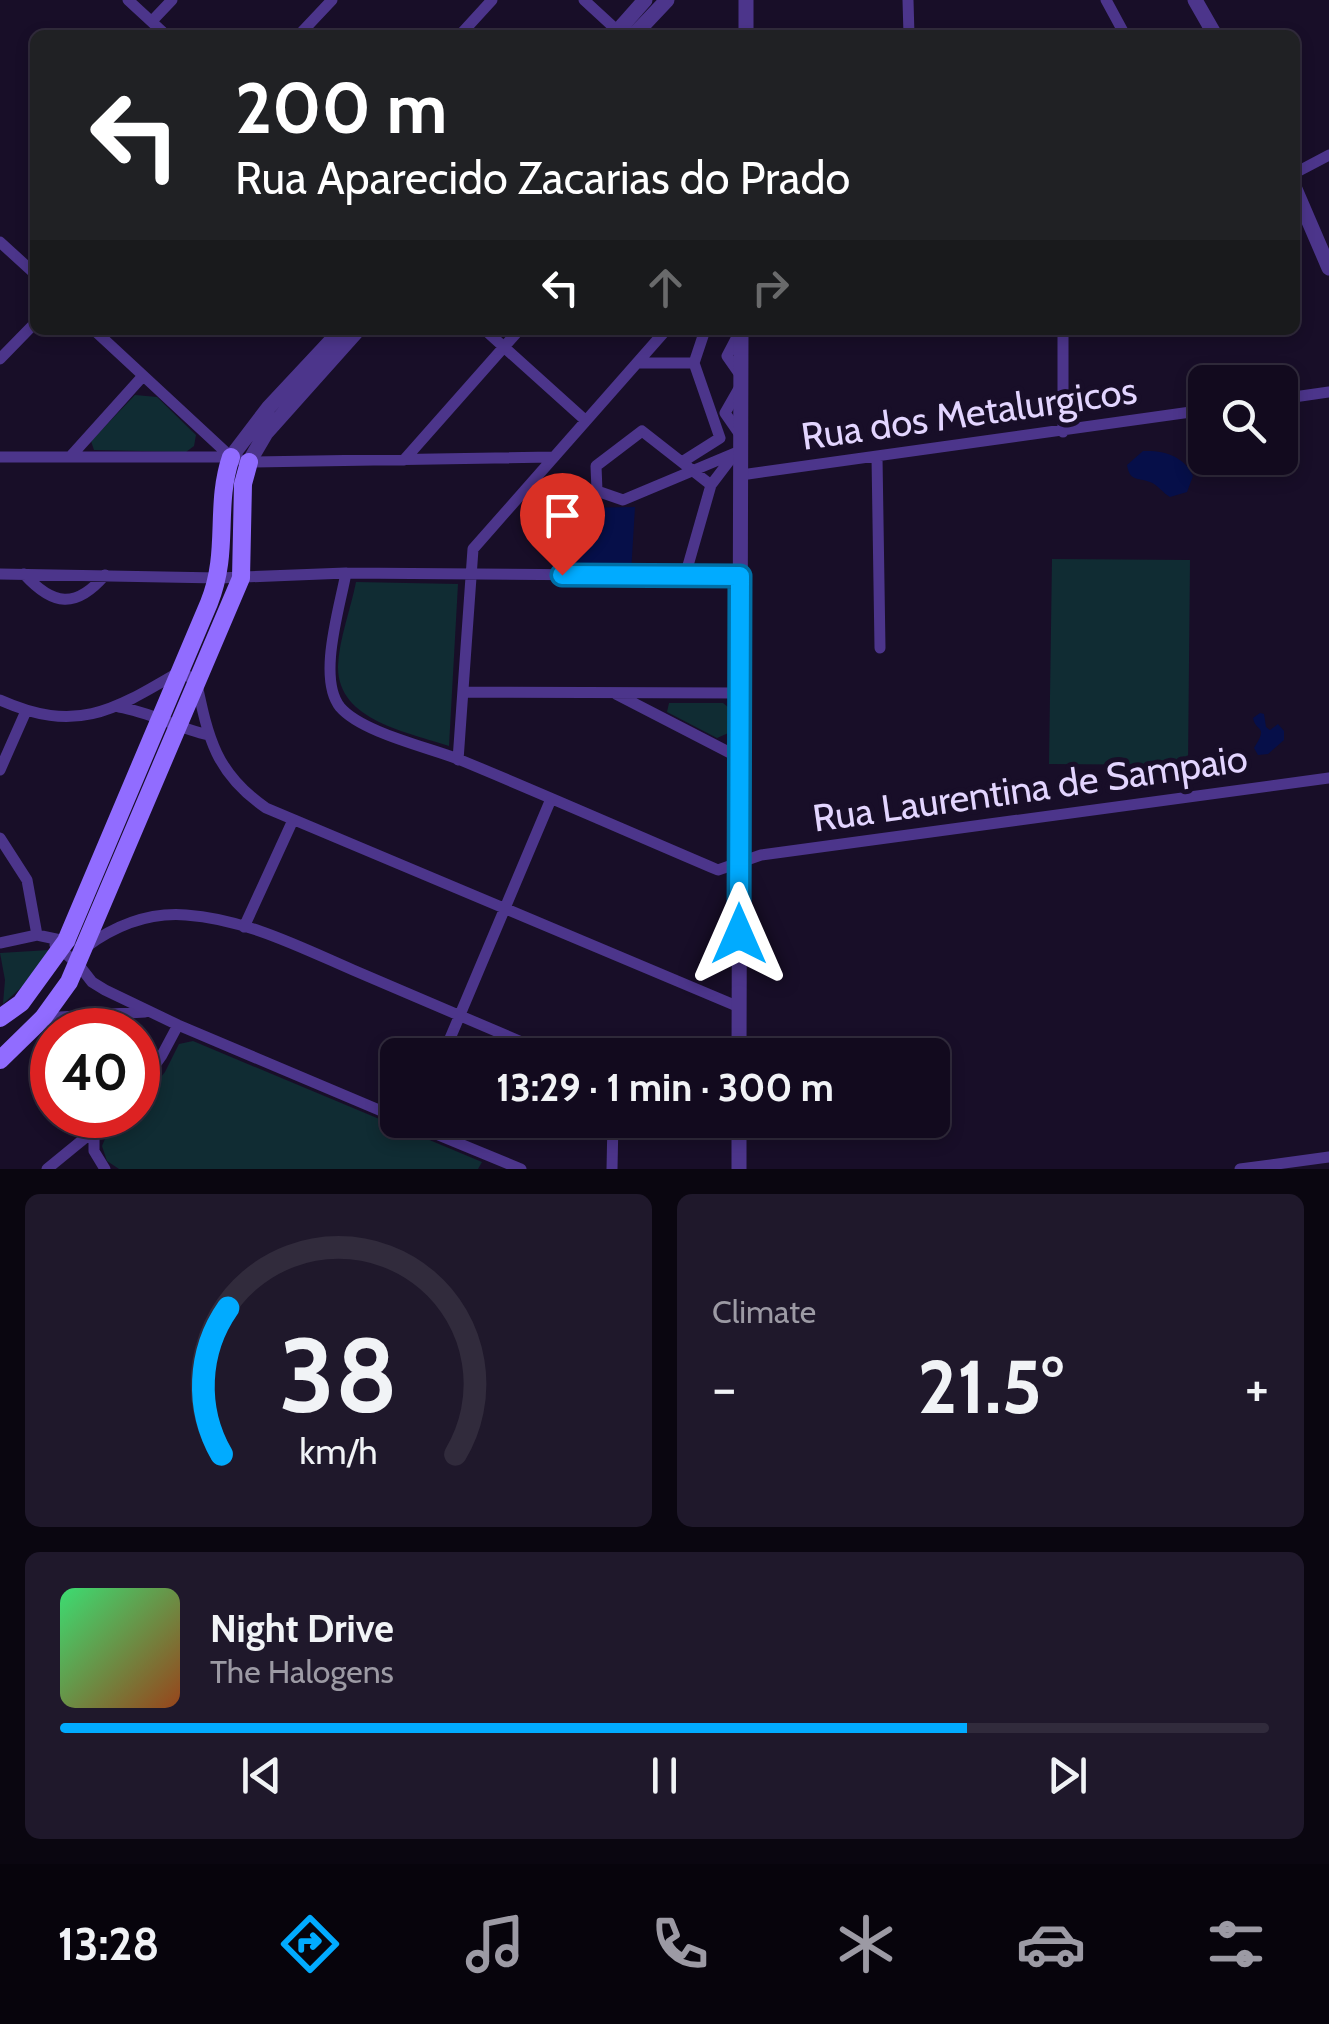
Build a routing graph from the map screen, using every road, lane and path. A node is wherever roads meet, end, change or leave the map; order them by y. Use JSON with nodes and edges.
{"nodes":[{"id":1,"x":128,"y":0,"type":"edge"},
{"id":2,"x":172,"y":0,"type":"edge"},
{"id":3,"x":332,"y":0,"type":"edge"},
{"id":4,"x":492,"y":0,"type":"edge"},
{"id":5,"x":584,"y":0,"type":"edge"},
{"id":6,"x":645,"y":0,"type":"edge"},
{"id":7,"x":667,"y":0,"type":"edge"},
{"id":8,"x":746,"y":0,"type":"edge"},
{"id":9,"x":908,"y":0,"type":"edge"},
{"id":10,"x":1106,"y":0,"type":"edge"},
{"id":11,"x":1199,"y":1,"type":"edge"},
{"id":12,"x":152,"y":21,"type":"junction"},
{"id":13,"x":161,"y":30,"type":"edge"},
{"id":14,"x":304,"y":30,"type":"edge"},
{"id":15,"x":465,"y":30,"type":"edge"},
{"id":16,"x":614,"y":30,"type":"edge"},
{"id":17,"x":621,"y":30,"type":"edge"},
{"id":18,"x":639,"y":30,"type":"edge"},
{"id":19,"x":746,"y":30,"type":"edge"},
{"id":20,"x":909,"y":30,"type":"edge"},
{"id":21,"x":1122,"y":30,"type":"edge"},
{"id":22,"x":1212,"y":30,"type":"edge"},
{"id":23,"x":1329,"y":154,"type":"edge"},
{"id":24,"x":1300,"y":170,"type":"edge"},
{"id":25,"x":1300,"y":201,"type":"edge"},
{"id":26,"x":0,"y":242,"type":"edge"},
{"id":27,"x":1329,"y":268,"type":"edge"},
{"id":28,"x":30,"y":269,"type":"edge"},
{"id":29,"x":30,"y":328,"type":"edge"},
{"id":30,"x":99,"y":335,"type":"edge"},
{"id":31,"x":336,"y":335,"type":"edge"},
{"id":32,"x":354,"y":335,"type":"edge"},
{"id":33,"x":490,"y":335,"type":"edge"},
{"id":34,"x":516,"y":335,"type":"edge"},
{"id":35,"x":662,"y":335,"type":"edge"},
{"id":36,"x":704,"y":335,"type":"edge"},
{"id":37,"x":741,"y":335,"type":"edge"},
{"id":38,"x":1063,"y":335,"type":"edge"},
{"id":39,"x":504,"y":348,"type":"junction"},
{"id":40,"x":0,"y":359,"type":"edge"},
{"id":41,"x":637,"y":363,"type":"junction"},
{"id":42,"x":694,"y":363,"type":"junction"},
{"id":43,"x":142,"y":377,"type":"junction"},
{"id":44,"x":1329,"y":392,"type":"edge"},
{"id":45,"x":1298,"y":396,"type":"edge"},
{"id":46,"x":1188,"y":413,"type":"edge"},
{"id":47,"x":586,"y":420,"type":"junction"},
{"id":48,"x":1063,"y":432,"type":"junction"},
{"id":49,"x":739,"y":445,"type":"junction"},
{"id":50,"x":0,"y":456,"type":"edge"},
{"id":51,"x":70,"y":457,"type":"junction"},
{"id":52,"x":553,"y":457,"type":"junction"},
{"id":53,"x":877,"y":457,"type":"junction"},
{"id":54,"x":240,"y":460,"type":"junction"},
{"id":55,"x":404,"y":460,"type":"junction"},
{"id":56,"x":682,"y":462,"type":"junction"},
{"id":57,"x":694,"y":471,"type":"junction"},
{"id":58,"x":740,"y":475,"type":"junction"},
{"id":59,"x":712,"y":485,"type":"junction"},
{"id":60,"x":346,"y":573,"type":"junction"},
{"id":61,"x":0,"y":574,"type":"edge"},
{"id":62,"x":24,"y":574,"type":"junction"},
{"id":63,"x":471,"y":574,"type":"junction"},
{"id":64,"x":106,"y":575,"type":"junction"},
{"id":65,"x":686,"y":576,"type":"junction"},
{"id":66,"x":740,"y":576,"type":"junction"},
{"id":67,"x":219,"y":578,"type":"junction"},
{"id":68,"x":241,"y":578,"type":"junction"},
{"id":69,"x":880,"y":648,"type":"dead end"},
{"id":70,"x":188,"y":676,"type":"junction"},
{"id":71,"x":463,"y":692,"type":"junction"},
{"id":72,"x":612,"y":692,"type":"junction"},
{"id":73,"x":740,"y":693,"type":"junction"},
{"id":74,"x":0,"y":700,"type":"edge"},
{"id":75,"x":119,"y":707,"type":"junction"},
{"id":76,"x":26,"y":712,"type":"junction"},
{"id":77,"x":168,"y":723,"type":"junction"},
{"id":78,"x":208,"y":736,"type":"junction"},
{"id":79,"x":740,"y":758,"type":"junction"},
{"id":80,"x":458,"y":760,"type":"junction"},
{"id":81,"x":0,"y":770,"type":"edge"},
{"id":82,"x":1329,"y":778,"type":"edge"},
{"id":83,"x":551,"y":799,"type":"junction"},
{"id":84,"x":293,"y":820,"type":"junction"},
{"id":85,"x":0,"y":838,"type":"edge"},
{"id":86,"x":739,"y":862,"type":"junction"},
{"id":87,"x":505,"y":909,"type":"junction"},
{"id":88,"x":244,"y":927,"type":"junction"},
{"id":89,"x":0,"y":943,"type":"edge"},
{"id":90,"x":62,"y":946,"type":"junction"},
{"id":91,"x":739,"y":1007,"type":"junction"},
{"id":92,"x":50,"y":1008,"type":"edge"},
{"id":93,"x":141,"y":1008,"type":"edge"},
{"id":94,"x":460,"y":1016,"type":"junction"},
{"id":95,"x":160,"y":1017,"type":"edge"},
{"id":96,"x":0,"y":1018,"type":"edge"},
{"id":97,"x":178,"y":1025,"type":"junction"},
{"id":98,"x":30,"y":1031,"type":"edge"},
{"id":99,"x":450,"y":1038,"type":"edge"},
{"id":100,"x":512,"y":1038,"type":"edge"},
{"id":101,"x":739,"y":1038,"type":"edge"},
{"id":102,"x":160,"y":1057,"type":"edge"},
{"id":103,"x":0,"y":1060,"type":"edge"},
{"id":104,"x":380,"y":1110,"type":"edge"},
{"id":105,"x":87,"y":1138,"type":"edge"},
{"id":106,"x":94,"y":1138,"type":"edge"},
{"id":107,"x":443,"y":1138,"type":"edge"},
{"id":108,"x":613,"y":1138,"type":"edge"},
{"id":109,"x":739,"y":1138,"type":"edge"},
{"id":110,"x":1329,"y":1157,"type":"edge"},
{"id":111,"x":503,"y":1166,"type":"edge"},
{"id":112,"x":47,"y":1169,"type":"edge"},
{"id":113,"x":105,"y":1169,"type":"edge"},
{"id":114,"x":521,"y":1169,"type":"edge"},
{"id":115,"x":612,"y":1169,"type":"edge"},
{"id":116,"x":739,"y":1169,"type":"edge"},
{"id":117,"x":1240,"y":1169,"type":"edge"}],
"edges":[{"from":1,"to":12,"type":"street"},
{"from":2,"to":12,"type":"street"},
{"from":3,"to":14,"type":"street"},
{"from":4,"to":15,"type":"street"},
{"from":5,"to":16,"type":"street"},
{"from":6,"to":17,"type":"street"},
{"from":7,"to":18,"type":"street"},
{"from":8,"to":19,"type":"street"},
{"from":9,"to":20,"type":"street"},
{"from":10,"to":21,"type":"street"},
{"from":11,"to":22,"type":"street"},
{"from":12,"to":13,"type":"street"},
{"from":23,"to":24,"type":"street"},
{"from":25,"to":27,"type":"street"},
{"from":26,"to":28,"type":"street"},
{"from":29,"to":40,"type":"street"},
{"from":30,"to":43,"type":"street"},
{"from":31,"to":54,"type":"street"},
{"from":32,"to":54,"type":"street"},
{"from":33,"to":39,"type":"street"},
{"from":34,"to":39,"type":"street"},
{"from":35,"to":41,"type":"street"},
{"from":36,"to":42,"type":"street"},
{"from":37,"to":49,"type":"street"},
{"from":38,"to":48,"type":"street"},
{"from":39,"to":47,"type":"street"},
{"from":39,"to":55,"type":"street"},
{"from":41,"to":42,"type":"street"},
{"from":41,"to":47,"type":"street"},
{"from":42,"to":56,"type":"street"},
{"from":43,"to":51,"type":"street"},
{"from":43,"to":54,"type":"street"},
{"from":44,"to":45,"type":"street"},
{"from":46,"to":48,"type":"street","name":"Rua dos Metalurgicos"},
{"from":47,"to":52,"type":"street"},
{"from":48,"to":53,"type":"street","name":"Rua dos Metalurgicos"},
{"from":49,"to":57,"type":"street"},
{"from":49,"to":58,"type":"street"},
{"from":49,"to":59,"type":"street"},
{"from":50,"to":51,"type":"street"},
{"from":51,"to":54,"type":"street"},
{"from":52,"to":55,"type":"street"},
{"from":52,"to":63,"type":"street"},
{"from":53,"to":58,"type":"street","name":"Rua dos Metalurgicos"},
{"from":53,"to":69,"type":"street"},
{"from":54,"to":55,"type":"street"},
{"from":54,"to":67,"type":"main road"},
{"from":54,"to":68,"type":"main road"},
{"from":56,"to":57,"type":"street"},
{"from":56,"to":57,"type":"street"},
{"from":57,"to":59,"type":"street"},
{"from":58,"to":66,"type":"street"},
{"from":59,"to":65,"type":"street"},
{"from":60,"to":63,"type":"street"},
{"from":60,"to":68,"type":"street"},
{"from":60,"to":80,"type":"street","name":"Rua Laurentina de Sampaio"},
{"from":61,"to":62,"type":"street"},
{"from":62,"to":64,"type":"street"},
{"from":62,"to":64,"type":"street"},
{"from":63,"to":65,"type":"street"},
{"from":63,"to":71,"type":"street"},
{"from":64,"to":67,"type":"street"},
{"from":65,"to":66,"type":"street"},
{"from":66,"to":73,"type":"street"},
{"from":67,"to":68,"type":"street"},
{"from":67,"to":70,"type":"main road"},
{"from":68,"to":70,"type":"main road"},
{"from":70,"to":75,"type":"street"},
{"from":70,"to":77,"type":"main road"},
{"from":70,"to":78,"type":"street"},
{"from":71,"to":72,"type":"street"},
{"from":71,"to":80,"type":"street"},
{"from":72,"to":73,"type":"street"},
{"from":72,"to":79,"type":"street"},
{"from":73,"to":79,"type":"street"},
{"from":74,"to":76,"type":"street"},
{"from":75,"to":76,"type":"street"},
{"from":75,"to":77,"type":"street"},
{"from":76,"to":81,"type":"street"},
{"from":77,"to":78,"type":"street"},
{"from":77,"to":90,"type":"main road"},
{"from":78,"to":84,"type":"street"},
{"from":79,"to":86,"type":"street"},
{"from":80,"to":83,"type":"street","name":"Rua Laurentina de Sampaio"},
{"from":82,"to":86,"type":"street","name":"Rua Laurentina de Sampaio"},
{"from":83,"to":86,"type":"street","name":"Rua Laurentina de Sampaio"},
{"from":83,"to":87,"type":"street"},
{"from":84,"to":87,"type":"street"},
{"from":84,"to":88,"type":"street"},
{"from":85,"to":90,"type":"street"},
{"from":86,"to":91,"type":"street"},
{"from":87,"to":91,"type":"street"},
{"from":87,"to":94,"type":"street"},
{"from":88,"to":90,"type":"street"},
{"from":88,"to":94,"type":"street"},
{"from":89,"to":90,"type":"street"},
{"from":90,"to":92,"type":"main road"},
{"from":90,"to":93,"type":"street"},
{"from":90,"to":96,"type":"main road"},
{"from":91,"to":101,"type":"street"},
{"from":94,"to":99,"type":"street"},
{"from":94,"to":100,"type":"street"},
{"from":95,"to":97,"type":"street"},
{"from":97,"to":102,"type":"street"},
{"from":97,"to":104,"type":"street"},
{"from":98,"to":103,"type":"main road"},
{"from":105,"to":112,"type":"street"},
{"from":106,"to":113,"type":"street"},
{"from":107,"to":111,"type":"street"},
{"from":108,"to":115,"type":"street"},
{"from":109,"to":116,"type":"street"},
{"from":110,"to":117,"type":"street"},
{"from":111,"to":114,"type":"street"}]}
